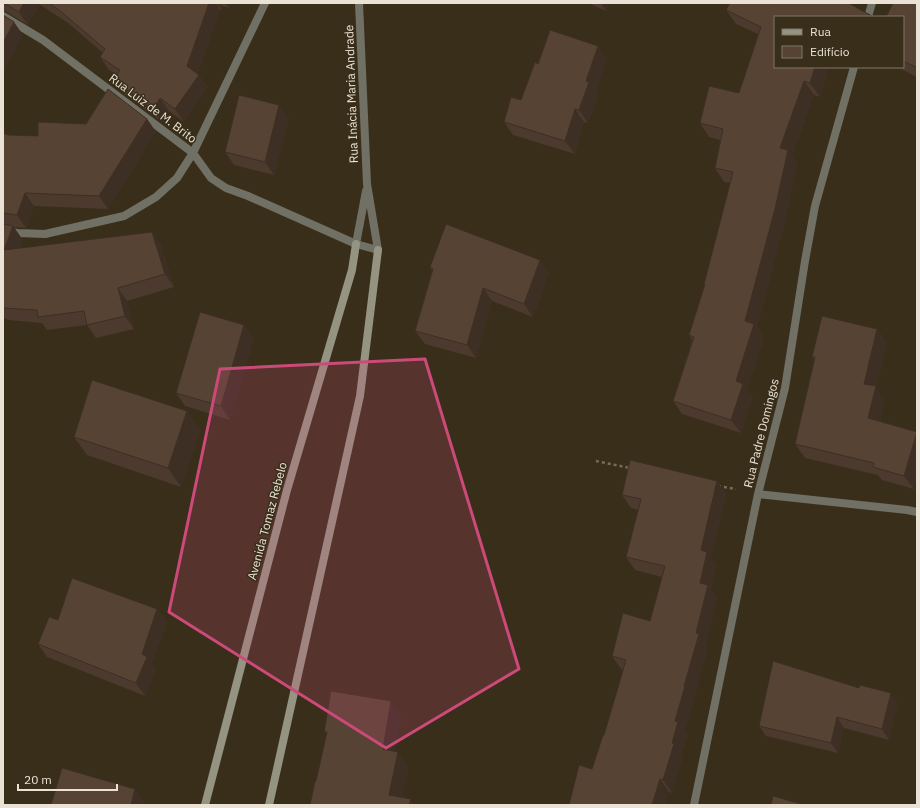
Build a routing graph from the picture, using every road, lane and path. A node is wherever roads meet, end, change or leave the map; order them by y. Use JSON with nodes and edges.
{"nodes":[{"id":1,"x":265,"y":3,"type":"edge"},
{"id":2,"x":360,"y":3,"type":"edge"},
{"id":3,"x":872,"y":3,"type":"edge"},
{"id":4,"x":3,"y":16,"type":"edge"},
{"id":5,"x":868,"y":16,"type":"edge"},
{"id":6,"x":854,"y":68,"type":"edge"},
{"id":7,"x":193,"y":153,"type":"junction"},
{"id":8,"x":367,"y":184,"type":"junction"},
{"id":9,"x":3,"y":231,"type":"edge"},
{"id":10,"x":356,"y":244,"type":"junction"},
{"id":11,"x":378,"y":250,"type":"junction"},
{"id":12,"x":596,"y":461,"type":"dead end"},
{"id":13,"x":635,"y":469,"type":"edge"},
{"id":14,"x":712,"y":484,"type":"edge"},
{"id":15,"x":758,"y":494,"type":"junction"},
{"id":16,"x":917,"y":512,"type":"edge"},
{"id":17,"x":205,"y":805,"type":"edge"},
{"id":18,"x":269,"y":805,"type":"edge"},
{"id":19,"x":694,"y":805,"type":"edge"}],
"edges":[{"from":1,"to":7,"type":"street"},
{"from":2,"to":8,"type":"street","name":"Rua Inácia Maria Andrade"},
{"from":3,"to":5,"type":"street"},
{"from":4,"to":7,"type":"street","name":"Rua Luiz de M. Brito"},
{"from":6,"to":15,"type":"street","name":"Rua Padre Domingos"},
{"from":7,"to":9,"type":"street"},
{"from":7,"to":10,"type":"street","name":"Rua Luiz de M. Brito"},
{"from":8,"to":10,"type":"street","name":"Rua Inácia Maria Andrade"},
{"from":8,"to":11,"type":"street","name":"Rua Inácia Maria Andrade"},
{"from":10,"to":11,"type":"street","name":"Rua Luiz de M. Brito"},
{"from":10,"to":17,"type":"main road","name":"Avenida Tomaz Rebelo"},
{"from":11,"to":18,"type":"main road"},
{"from":12,"to":13,"type":"path"},
{"from":14,"to":15,"type":"path"},
{"from":15,"to":16,"type":"street"},
{"from":15,"to":19,"type":"street","name":"Rua Padre Domingos"}]}
